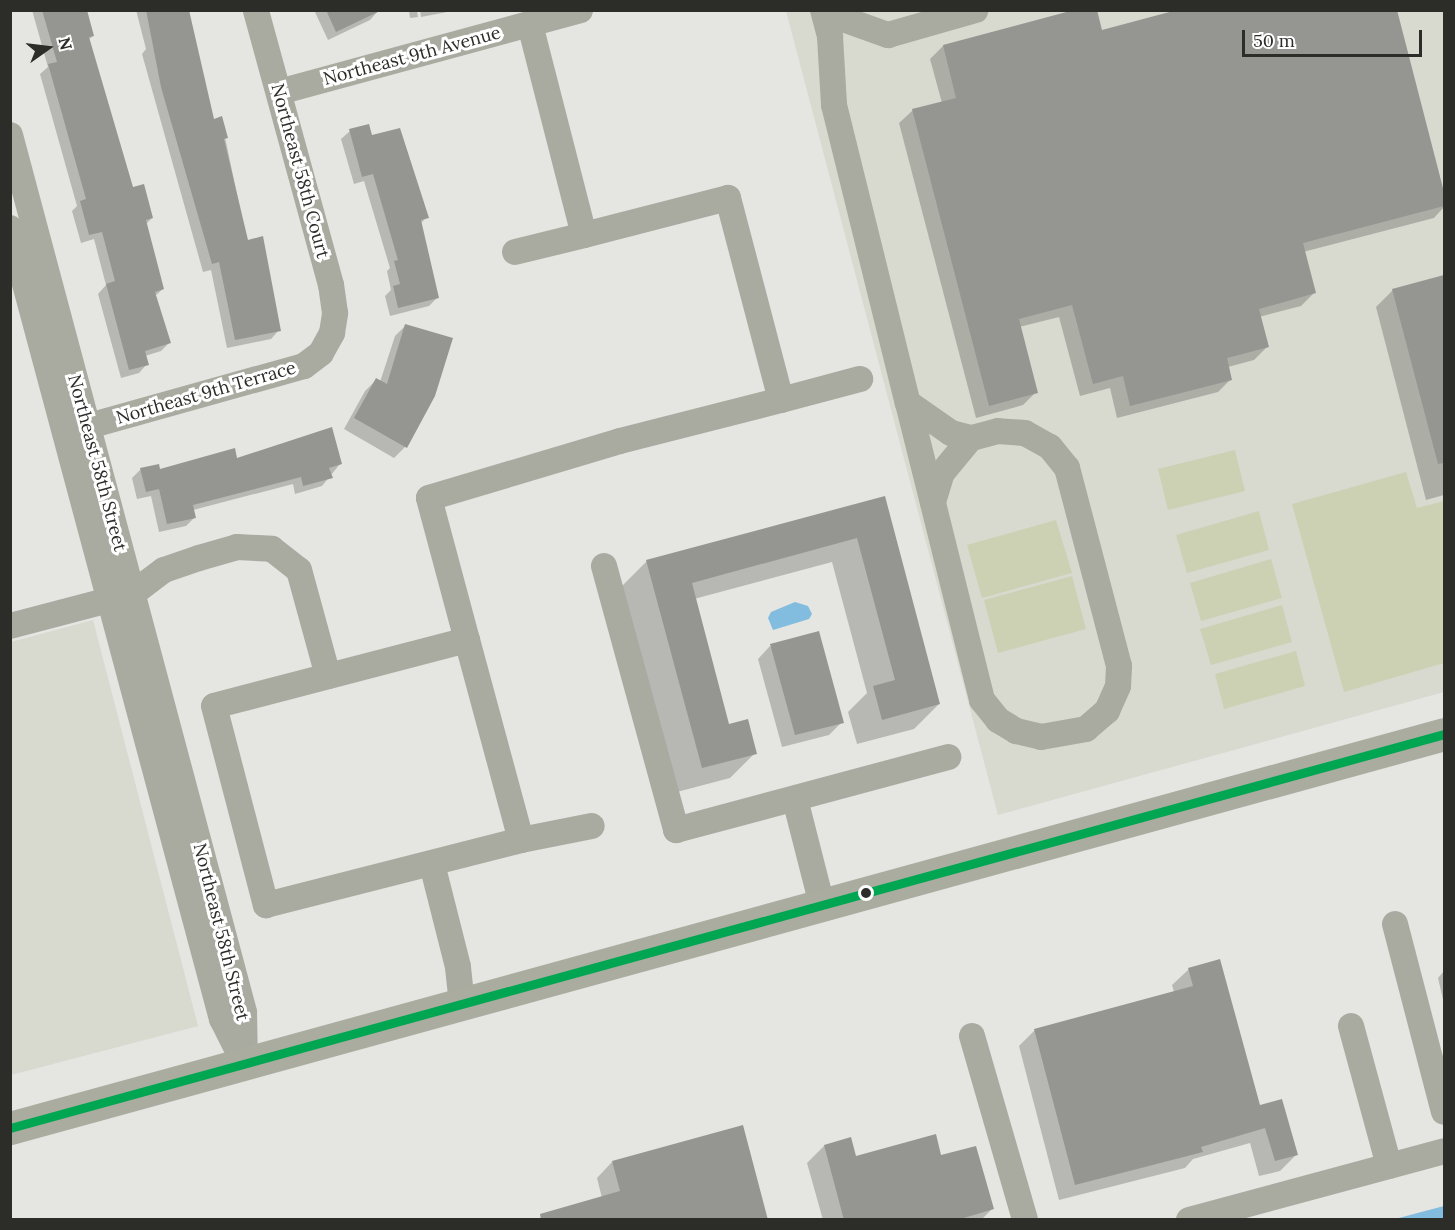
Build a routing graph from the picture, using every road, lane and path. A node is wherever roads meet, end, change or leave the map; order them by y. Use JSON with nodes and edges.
{"nodes":[{"id":1,"x":256,"y":10,"type":"edge"},
{"id":2,"x":580,"y":10,"type":"edge"},
{"id":3,"x":976,"y":10,"type":"edge"},
{"id":4,"x":830,"y":13,"type":"edge"},
{"id":5,"x":537,"y":19,"type":"edge"},
{"id":6,"x":279,"y":92,"type":"junction"},
{"id":7,"x":10,"y":135,"type":"edge"},
{"id":8,"x":17,"y":229,"type":"edge"},
{"id":9,"x":584,"y":234,"type":"junction"},
{"id":10,"x":514,"y":252,"type":"dead end"},
{"id":11,"x":332,"y":333,"type":"joint"},
{"id":12,"x":860,"y":379,"type":"dead end"},
{"id":13,"x":781,"y":400,"type":"junction"},
{"id":14,"x":908,"y":403,"type":"junction"},
{"id":15,"x":76,"y":429,"type":"junction"},
{"id":16,"x":971,"y":438,"type":"junction"},
{"id":17,"x":933,"y":502,"type":"junction"},
{"id":18,"x":604,"y":566,"type":"dead end"},
{"id":19,"x":120,"y":597,"type":"junction"},
{"id":20,"x":10,"y":626,"type":"edge"},
{"id":21,"x":467,"y":640,"type":"junction"},
{"id":22,"x":328,"y":676,"type":"junction"},
{"id":23,"x":1444,"y":734,"type":"edge"},
{"id":24,"x":948,"y":757,"type":"dead end"},
{"id":25,"x":795,"y":799,"type":"junction"},
{"id":26,"x":592,"y":826,"type":"dead end"},
{"id":27,"x":520,"y":840,"type":"junction"},
{"id":28,"x":432,"y":864,"type":"junction"},
{"id":29,"x":822,"y":905,"type":"junction"},
{"id":30,"x":1395,"y":924,"type":"dead end"},
{"id":31,"x":462,"y":1005,"type":"junction"},
{"id":32,"x":1351,"y":1026,"type":"dead end"},
{"id":33,"x":972,"y":1036,"type":"dead end"},
{"id":34,"x":245,"y":1065,"type":"junction"},
{"id":35,"x":1444,"y":1112,"type":"edge"},
{"id":36,"x":10,"y":1128,"type":"edge"},
{"id":37,"x":1444,"y":1151,"type":"edge"},
{"id":38,"x":1389,"y":1166,"type":"junction"},
{"id":39,"x":1025,"y":1220,"type":"edge"},
{"id":40,"x":1189,"y":1220,"type":"edge"}],
"edges":[{"from":1,"to":6,"type":"street","name":"Northeast 58th Court"},
{"from":2,"to":5,"type":"street","name":"Northeast 9th Avenue"},
{"from":3,"to":4,"type":"street"},
{"from":4,"to":14,"type":"street"},
{"from":5,"to":6,"type":"street","name":"Northeast 9th Avenue"},
{"from":5,"to":9,"type":"street"},
{"from":6,"to":11,"type":"street","name":"Northeast 58th Court"},
{"from":7,"to":8,"type":"street","name":"Northeast 58th Street"},
{"from":8,"to":15,"type":"street","name":"Northeast 58th Street"},
{"from":9,"to":10,"type":"street"},
{"from":9,"to":13,"type":"street"},
{"from":11,"to":15,"type":"street","name":"Northeast 9th Terrace"},
{"from":12,"to":13,"type":"street"},
{"from":13,"to":21,"type":"street"},
{"from":14,"to":16,"type":"street"},
{"from":14,"to":17,"type":"street"},
{"from":15,"to":19,"type":"street","name":"Northeast 58th Street"},
{"from":16,"to":17,"type":"street"},
{"from":16,"to":17,"type":"street"},
{"from":18,"to":25,"type":"street"},
{"from":19,"to":20,"type":"street"},
{"from":19,"to":22,"type":"street"},
{"from":19,"to":34,"type":"street","name":"Northeast 58th Street"},
{"from":21,"to":22,"type":"street"},
{"from":21,"to":27,"type":"street"},
{"from":22,"to":28,"type":"street"},
{"from":23,"to":29,"type":"main road"},
{"from":24,"to":25,"type":"street"},
{"from":25,"to":29,"type":"street"},
{"from":26,"to":27,"type":"street"},
{"from":27,"to":28,"type":"street"},
{"from":28,"to":31,"type":"street"},
{"from":29,"to":31,"type":"main road"},
{"from":30,"to":35,"type":"street"},
{"from":31,"to":34,"type":"main road"},
{"from":32,"to":38,"type":"street"},
{"from":33,"to":39,"type":"street"},
{"from":34,"to":36,"type":"main road"},
{"from":37,"to":38,"type":"street"},
{"from":38,"to":40,"type":"street"}]}
